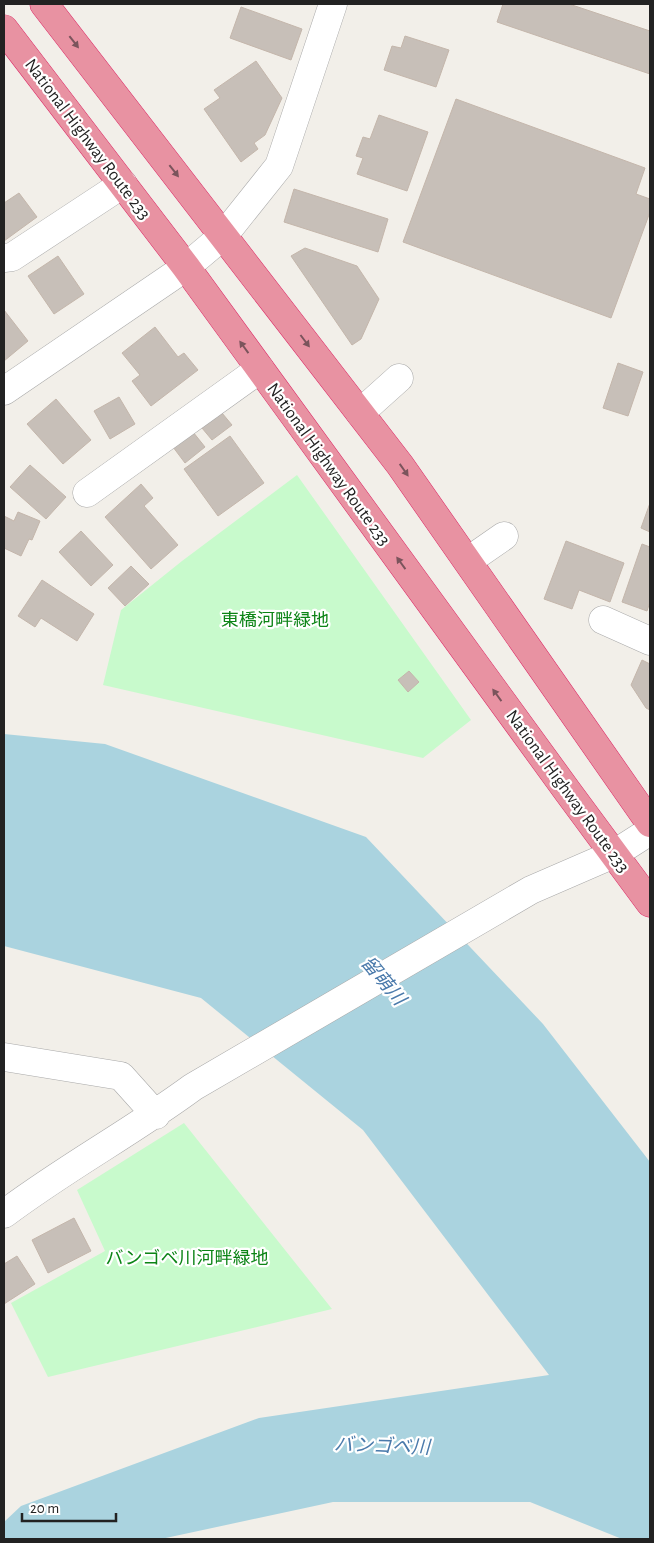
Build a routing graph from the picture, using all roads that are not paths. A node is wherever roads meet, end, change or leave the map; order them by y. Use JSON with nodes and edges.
{"nodes":[{"id":1,"x":44,"y":4,"type":"edge"},
{"id":2,"x":333,"y":4,"type":"edge"},
{"id":3,"x":4,"y":29,"type":"edge"},
{"id":4,"x":123,"y":184,"type":"junction"},
{"id":5,"x":224,"y":235,"type":"junction"},
{"id":6,"x":4,"y":258,"type":"edge"},
{"id":7,"x":186,"y":267,"type":"junction"},
{"id":8,"x":260,"y":369,"type":"junction"},
{"id":9,"x":399,"y":378,"type":"dead end"},
{"id":10,"x":4,"y":391,"type":"edge"},
{"id":11,"x":360,"y":412,"type":"junction"},
{"id":12,"x":87,"y":493,"type":"dead end"},
{"id":13,"x":504,"y":536,"type":"dead end"},
{"id":14,"x":468,"y":561,"type":"junction"},
{"id":15,"x":603,"y":620,"type":"dead end"},
{"id":16,"x":650,"y":641,"type":"edge"},
{"id":17,"x":650,"y":823,"type":"edge"},
{"id":18,"x":650,"y":831,"type":"edge"},
{"id":19,"x":614,"y":854,"type":"junction"},
{"id":20,"x":650,"y":903,"type":"edge"},
{"id":21,"x":4,"y":1057,"type":"edge"},
{"id":22,"x":156,"y":1115,"type":"junction"},
{"id":23,"x":4,"y":1214,"type":"edge"}],
"edges":[{"from":1,"to":5,"type":"highway","one_way":true},
{"from":2,"to":5,"type":"street"},
{"from":3,"to":4,"type":"highway","name":"National Highway Route 233"},
{"from":4,"to":6,"type":"street"},
{"from":4,"to":7,"type":"highway","name":"National Highway Route 233"},
{"from":5,"to":7,"type":"street"},
{"from":5,"to":11,"type":"highway","one_way":true},
{"from":8,"to":7,"type":"highway","name":"National Highway Route 233","one_way":true},
{"from":7,"to":10,"type":"street"},
{"from":8,"to":12,"type":"street"},
{"from":19,"to":8,"type":"highway","name":"National Highway Route 233","one_way":true},
{"from":9,"to":11,"type":"street"},
{"from":11,"to":14,"type":"highway","one_way":true},
{"from":13,"to":14,"type":"street"},
{"from":14,"to":17,"type":"highway"},
{"from":15,"to":16,"type":"street"},
{"from":18,"to":19,"type":"street"},
{"from":19,"to":20,"type":"highway","name":"National Highway Route 233"},
{"from":19,"to":22,"type":"street"},
{"from":21,"to":22,"type":"street"},
{"from":22,"to":23,"type":"street"}]}
